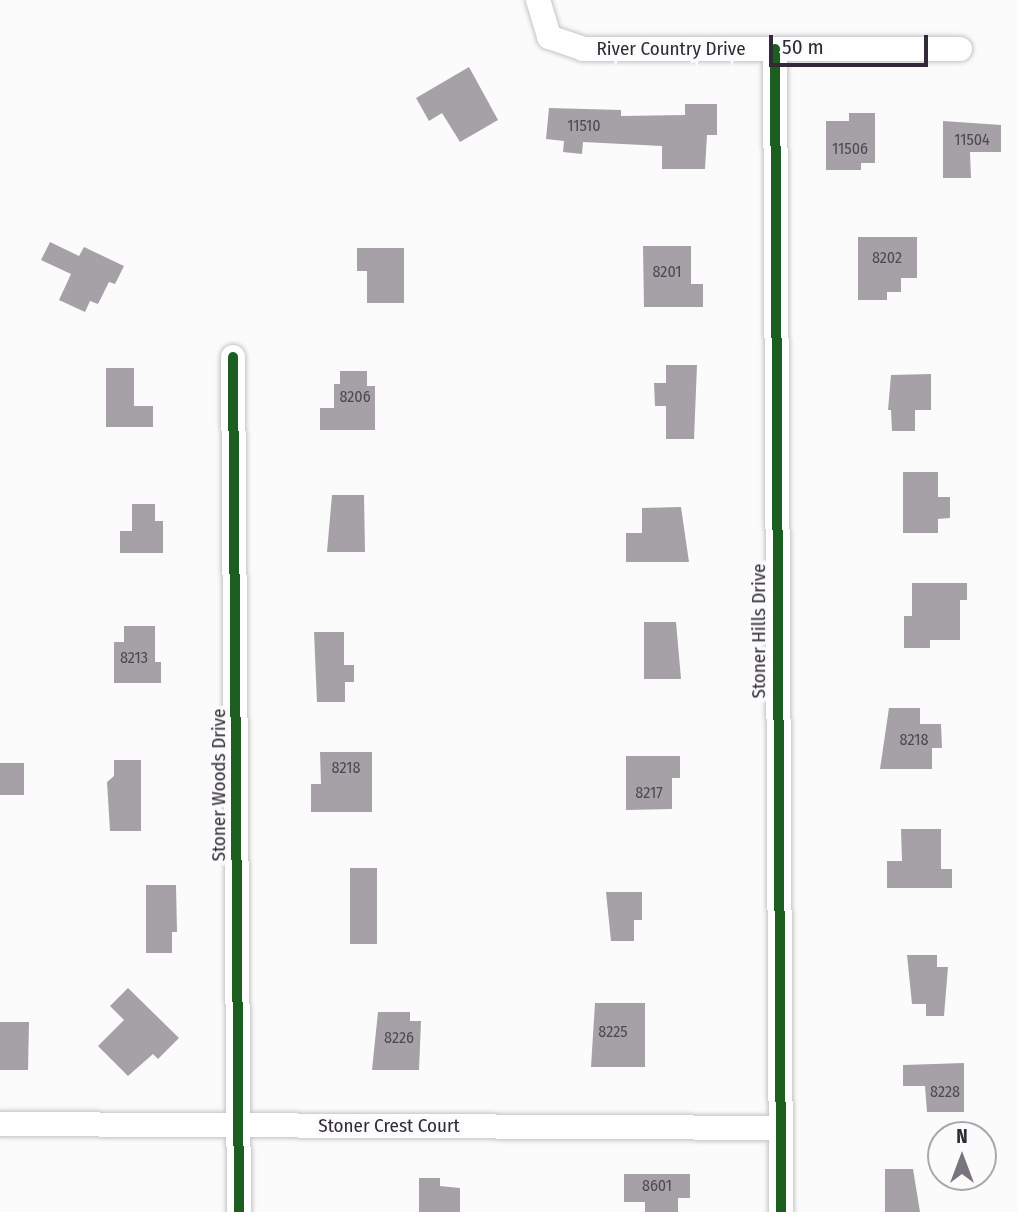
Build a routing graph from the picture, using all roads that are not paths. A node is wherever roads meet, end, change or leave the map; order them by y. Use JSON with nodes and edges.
{"nodes":[{"id":1,"x":538,"y":0,"type":"edge"},
{"id":2,"x":775,"y":49,"type":"junction"},
{"id":3,"x":960,"y":50,"type":"dead end"},
{"id":4,"x":233,"y":357,"type":"dead end"},
{"id":5,"x":0,"y":1124,"type":"edge"},
{"id":6,"x":239,"y":1125,"type":"junction"},
{"id":7,"x":778,"y":1128,"type":"junction"},
{"id":8,"x":239,"y":1212,"type":"edge"},
{"id":9,"x":781,"y":1212,"type":"edge"}],
"edges":[{"from":1,"to":2,"type":"street","name":"River Country Drive"},
{"from":2,"to":3,"type":"street","name":"River Country Drive"},
{"from":2,"to":7,"type":"street","name":"Stoner Hills Drive"},
{"from":4,"to":6,"type":"street","name":"Stoner Woods Drive"},
{"from":5,"to":6,"type":"street","name":"Stoner Crest Court"},
{"from":6,"to":7,"type":"street","name":"Stoner Crest Court"},
{"from":6,"to":8,"type":"street","name":"Stoner Woods Drive"},
{"from":7,"to":9,"type":"street","name":"Stoner Hills Drive"}]}
